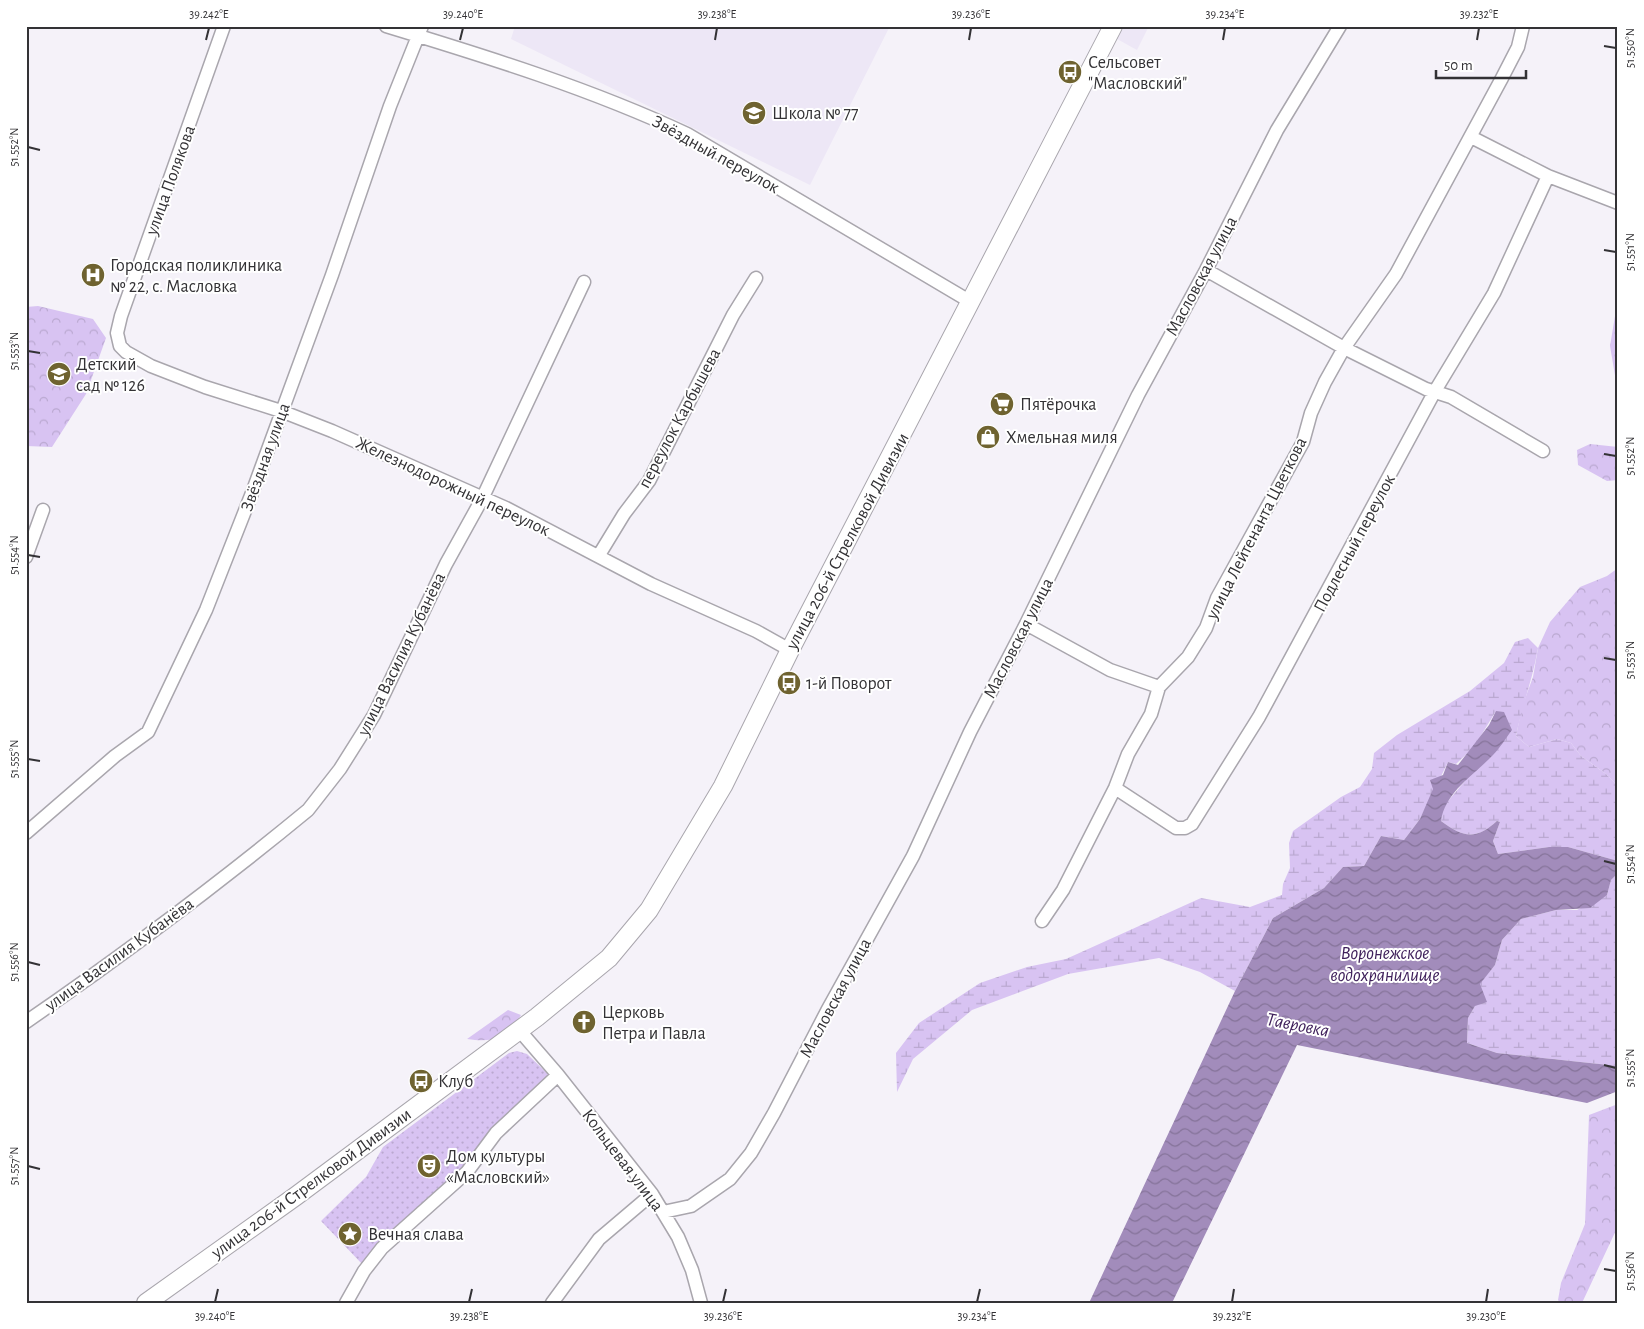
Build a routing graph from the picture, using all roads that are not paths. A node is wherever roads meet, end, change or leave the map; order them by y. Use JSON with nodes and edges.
{"nodes":[{"id":1,"x":224,"y":26,"type":"edge"},
{"id":2,"x":386,"y":26,"type":"edge"},
{"id":3,"x":1113,"y":26,"type":"edge"},
{"id":4,"x":1340,"y":26,"type":"edge"},
{"id":5,"x":1523,"y":26,"type":"edge"},
{"id":6,"x":420,"y":31,"type":"edge"},
{"id":7,"x":1471,"y":137,"type":"junction"},
{"id":8,"x":1548,"y":176,"type":"junction"},
{"id":9,"x":1618,"y":203,"type":"edge"},
{"id":10,"x":1206,"y":270,"type":"junction"},
{"id":11,"x":756,"y":278,"type":"dead end"},
{"id":12,"x":584,"y":282,"type":"dead end"},
{"id":13,"x":971,"y":302,"type":"junction"},
{"id":14,"x":116,"y":334,"type":"joint"},
{"id":15,"x":1344,"y":348,"type":"junction"},
{"id":16,"x":1436,"y":390,"type":"junction"},
{"id":17,"x":281,"y":411,"type":"junction"},
{"id":18,"x":1543,"y":451,"type":"dead end"},
{"id":19,"x":482,"y":499,"type":"junction"},
{"id":20,"x":43,"y":510,"type":"dead end"},
{"id":21,"x":599,"y":555,"type":"junction"},
{"id":22,"x":26,"y":557,"type":"edge"},
{"id":23,"x":1026,"y":624,"type":"junction"},
{"id":24,"x":790,"y":650,"type":"junction"},
{"id":25,"x":1158,"y":687,"type":"junction"},
{"id":26,"x":1115,"y":788,"type":"junction"},
{"id":27,"x":26,"y":834,"type":"edge"},
{"id":28,"x":1042,"y":921,"type":"dead end"},
{"id":29,"x":26,"y":1022,"type":"edge"},
{"id":30,"x":520,"y":1031,"type":"junction"},
{"id":31,"x":558,"y":1075,"type":"junction"},
{"id":32,"x":652,"y":1194,"type":"junction"},
{"id":33,"x":662,"y":1212,"type":"junction"},
{"id":34,"x":146,"y":1303,"type":"edge"},
{"id":35,"x":346,"y":1303,"type":"edge"},
{"id":36,"x":552,"y":1303,"type":"edge"},
{"id":37,"x":701,"y":1303,"type":"edge"}],
"edges":[{"from":1,"to":14,"type":"street","name":"улица Полякова"},
{"from":2,"to":6,"type":"street","name":"Звёздный переулок"},
{"from":3,"to":13,"type":"main road","name":"улица 206-й Стрелковой Дивизии"},
{"from":4,"to":10,"type":"street","name":"Масловская улица"},
{"from":5,"to":7,"type":"street","name":"улица Лейтенанта Цветкова"},
{"from":6,"to":13,"type":"street","name":"Звёздный переулок"},
{"from":6,"to":17,"type":"street","name":"Звёздная улица"},
{"from":7,"to":8,"type":"street"},
{"from":7,"to":15,"type":"street","name":"улица Лейтенанта Цветкова"},
{"from":8,"to":9,"type":"street"},
{"from":8,"to":16,"type":"street","name":"Подлесный переулок"},
{"from":10,"to":15,"type":"street"},
{"from":10,"to":23,"type":"street","name":"Масловская улица"},
{"from":11,"to":21,"type":"street","name":"переулок Карбышева"},
{"from":12,"to":19,"type":"street","name":"улица Василия Кубанёва"},
{"from":13,"to":24,"type":"main road","name":"улица 206-й Стрелковой Дивизии"},
{"from":14,"to":17,"type":"street","name":"Железнодорожный переулок"},
{"from":15,"to":16,"type":"street"},
{"from":15,"to":25,"type":"street","name":"улица Лейтенанта Цветкова"},
{"from":16,"to":18,"type":"street"},
{"from":16,"to":26,"type":"street","name":"Подлесный переулок"},
{"from":17,"to":19,"type":"street","name":"Железнодорожный переулок"},
{"from":17,"to":27,"type":"street","name":"Звёздная улица"},
{"from":19,"to":21,"type":"street","name":"Железнодорожный переулок"},
{"from":19,"to":29,"type":"street","name":"улица Василия Кубанёва"},
{"from":20,"to":22,"type":"street"},
{"from":21,"to":24,"type":"street","name":"Железнодорожный переулок"},
{"from":23,"to":25,"type":"street"},
{"from":23,"to":33,"type":"street","name":"Масловская улица"},
{"from":24,"to":30,"type":"main road","name":"улица 206-й Стрелковой Дивизии"},
{"from":25,"to":26,"type":"street"},
{"from":26,"to":28,"type":"street"},
{"from":30,"to":31,"type":"street","name":"Кольцевая улица"},
{"from":30,"to":34,"type":"main road","name":"улица 206-й Стрелковой Дивизии"},
{"from":31,"to":32,"type":"street","name":"Кольцевая улица"},
{"from":31,"to":35,"type":"street"},
{"from":32,"to":33,"type":"street","name":"Кольцевая улица"},
{"from":32,"to":36,"type":"street"},
{"from":33,"to":37,"type":"street","name":"Кольцевая улица"}]}
